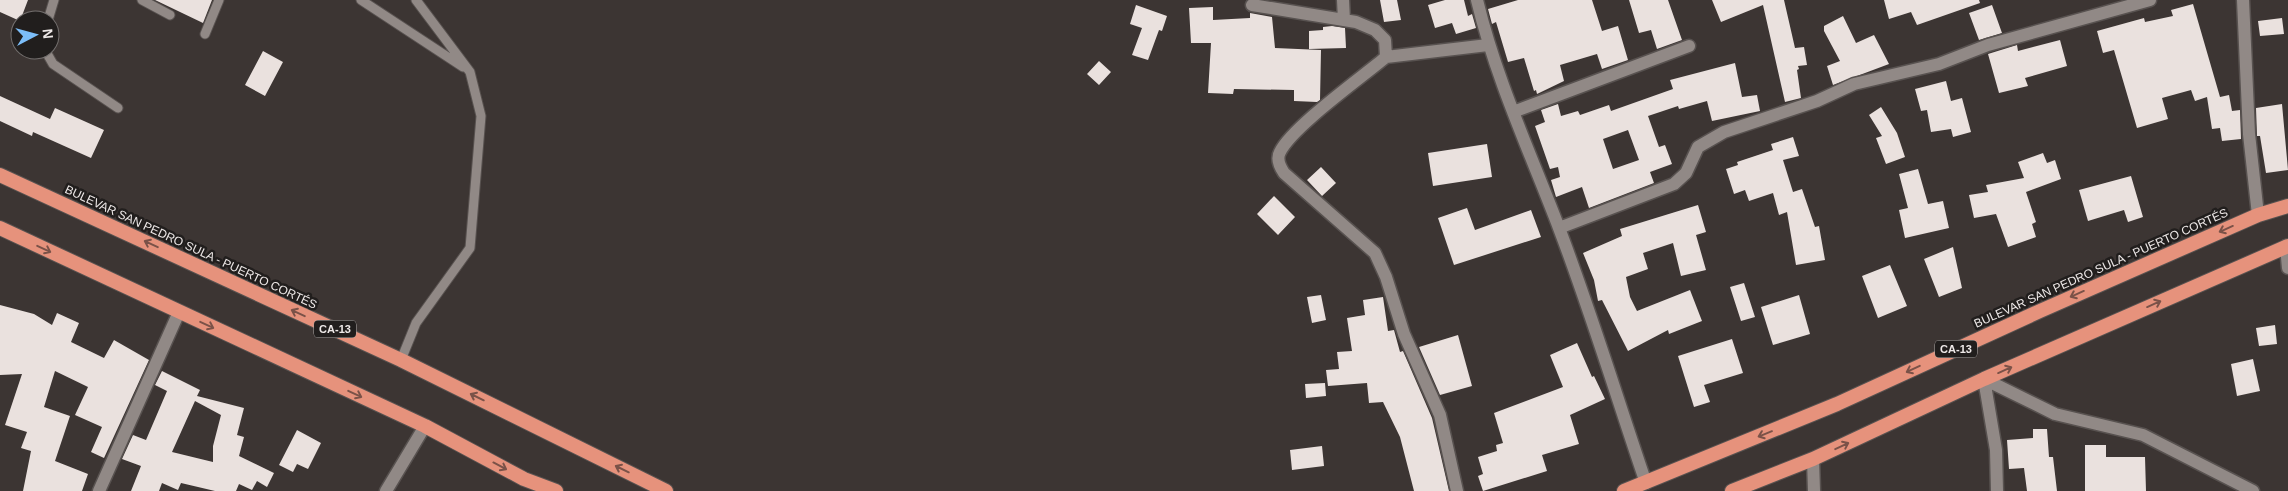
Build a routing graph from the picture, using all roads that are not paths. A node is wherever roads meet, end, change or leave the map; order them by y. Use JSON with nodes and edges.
{"nodes":[{"id":1,"x":142,"y":0,"type":"edge"},
{"id":2,"x":219,"y":0,"type":"edge"},
{"id":3,"x":361,"y":0,"type":"edge"},
{"id":4,"x":416,"y":0,"type":"edge"},
{"id":5,"x":1343,"y":0,"type":"edge"},
{"id":6,"x":1477,"y":0,"type":"edge"},
{"id":7,"x":2150,"y":0,"type":"edge"},
{"id":8,"x":2243,"y":0,"type":"edge"},
{"id":9,"x":1252,"y":5,"type":"dead end"},
{"id":10,"x":170,"y":15,"type":"dead end"},
{"id":11,"x":1344,"y":20,"type":"junction"},
{"id":12,"x":205,"y":34,"type":"dead end"},
{"id":13,"x":1488,"y":45,"type":"junction"},
{"id":14,"x":1689,"y":46,"type":"dead end"},
{"id":15,"x":1386,"y":57,"type":"junction"},
{"id":16,"x":51,"y":60,"type":"edge"},
{"id":17,"x":470,"y":72,"type":"junction"},
{"id":18,"x":118,"y":108,"type":"dead end"},
{"id":19,"x":1513,"y":112,"type":"junction"},
{"id":20,"x":0,"y":175,"type":"edge"},
{"id":21,"x":2288,"y":206,"type":"edge"},
{"id":22,"x":2258,"y":216,"type":"junction"},
{"id":23,"x":0,"y":228,"type":"edge"},
{"id":24,"x":1559,"y":228,"type":"junction"},
{"id":25,"x":2287,"y":246,"type":"edge"},
{"id":26,"x":2288,"y":268,"type":"edge"},
{"id":27,"x":179,"y":312,"type":"junction"},
{"id":28,"x":401,"y":360,"type":"junction"},
{"id":29,"x":1984,"y":379,"type":"junction"},
{"id":30,"x":425,"y":426,"type":"junction"},
{"id":31,"x":1813,"y":459,"type":"junction"},
{"id":32,"x":524,"y":479,"type":"junction"},
{"id":33,"x":1646,"y":483,"type":"junction"},
{"id":34,"x":99,"y":491,"type":"edge"},
{"id":35,"x":386,"y":491,"type":"edge"},
{"id":36,"x":534,"y":491,"type":"edge"},
{"id":37,"x":556,"y":491,"type":"edge"},
{"id":38,"x":666,"y":491,"type":"edge"},
{"id":39,"x":1457,"y":491,"type":"edge"},
{"id":40,"x":1624,"y":491,"type":"edge"},
{"id":41,"x":1732,"y":491,"type":"edge"},
{"id":42,"x":1814,"y":491,"type":"edge"},
{"id":43,"x":1997,"y":491,"type":"edge"},
{"id":44,"x":2253,"y":491,"type":"edge"}],
"edges":[{"from":1,"to":10,"type":"lane"},
{"from":2,"to":12,"type":"lane"},
{"from":3,"to":17,"type":"lane"},
{"from":4,"to":17,"type":"lane"},
{"from":5,"to":11,"type":"street"},
{"from":6,"to":13,"type":"street"},
{"from":7,"to":24,"type":"street"},
{"from":8,"to":22,"type":"street"},
{"from":9,"to":11,"type":"street"},
{"from":11,"to":15,"type":"street"},
{"from":13,"to":15,"type":"street"},
{"from":13,"to":19,"type":"street"},
{"from":14,"to":19,"type":"street"},
{"from":15,"to":39,"type":"street"},
{"from":16,"to":18,"type":"lane"},
{"from":17,"to":28,"type":"lane"},
{"from":19,"to":24,"type":"street"},
{"from":28,"to":20,"type":"highway","name":"BULEVAR SAN PEDRO SULA - PUERTO CORTÉS","number":"CA-13","one_way":true},
{"from":21,"to":22,"type":"highway","name":"BULEVAR SAN PEDRO SULA - PUERTO CORTÉS","number":"CA-13"},
{"from":22,"to":33,"type":"highway","name":"BULEVAR SAN PEDRO SULA - PUERTO CORTÉS","number":"CA-13","one_way":true},
{"from":23,"to":27,"type":"highway","one_way":true},
{"from":24,"to":33,"type":"street"},
{"from":25,"to":26,"type":"street"},
{"from":29,"to":25,"type":"highway","one_way":true},
{"from":27,"to":30,"type":"highway","one_way":true},
{"from":27,"to":34,"type":"street"},
{"from":38,"to":28,"type":"highway","name":"BULEVAR SAN PEDRO SULA - PUERTO CORTÉS","number":"CA-13","one_way":true},
{"from":31,"to":29,"type":"highway","one_way":true},
{"from":29,"to":43,"type":"street"},
{"from":29,"to":44,"type":"street"},
{"from":30,"to":32,"type":"highway","one_way":true},
{"from":30,"to":35,"type":"street"},
{"from":31,"to":41,"type":"highway"},
{"from":31,"to":42,"type":"street"},
{"from":32,"to":36,"type":"street"},
{"from":32,"to":37,"type":"highway"},
{"from":33,"to":40,"type":"highway","name":"BULEVAR SAN PEDRO SULA - PUERTO CORTÉS","number":"CA-13"}]}
